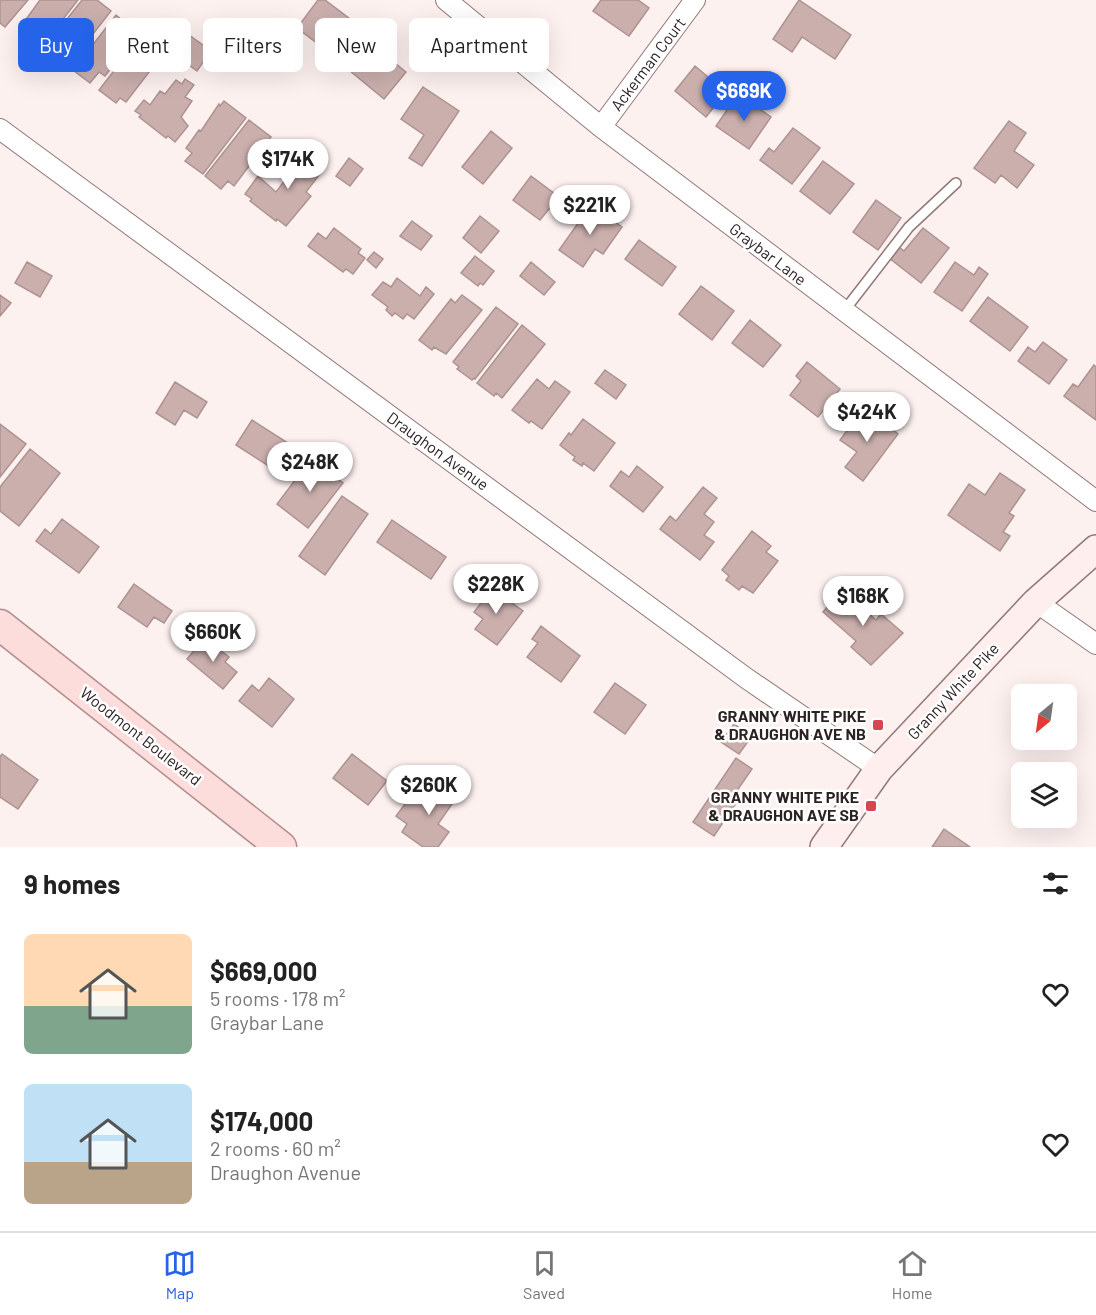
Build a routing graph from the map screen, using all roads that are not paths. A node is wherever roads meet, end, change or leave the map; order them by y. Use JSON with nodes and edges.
{"nodes":[{"id":1,"x":446,"y":0,"type":"edge"},
{"id":2,"x":695,"y":0,"type":"edge"},
{"id":3,"x":600,"y":127,"type":"junction"},
{"id":4,"x":0,"y":129,"type":"edge"},
{"id":5,"x":956,"y":183,"type":"dead end"},
{"id":6,"x":844,"y":311,"type":"junction"},
{"id":7,"x":1096,"y":501,"type":"edge"},
{"id":8,"x":1096,"y":549,"type":"edge"},
{"id":9,"x":1036,"y":602,"type":"junction"},
{"id":10,"x":0,"y":625,"type":"edge"},
{"id":11,"x":1096,"y":644,"type":"edge"},
{"id":12,"x":879,"y":769,"type":"junction"},
{"id":13,"x":281,"y":847,"type":"edge"},
{"id":14,"x":824,"y":847,"type":"edge"}],
"edges":[{"from":1,"to":3,"type":"street","name":"Graybar Lane"},
{"from":2,"to":3,"type":"street","name":"Ackerman Court"},
{"from":3,"to":6,"type":"street","name":"Graybar Lane"},
{"from":4,"to":12,"type":"street","name":"Draughon Avenue"},
{"from":5,"to":6,"type":"lane"},
{"from":6,"to":7,"type":"street","name":"Graybar Lane"},
{"from":8,"to":9,"type":"main road","name":"Granny White Pike"},
{"from":9,"to":11,"type":"street"},
{"from":9,"to":12,"type":"main road","name":"Granny White Pike"},
{"from":10,"to":13,"type":"main road","name":"Woodmont Boulevard"},
{"from":12,"to":14,"type":"main road","name":"Granny White Pike"}]}
